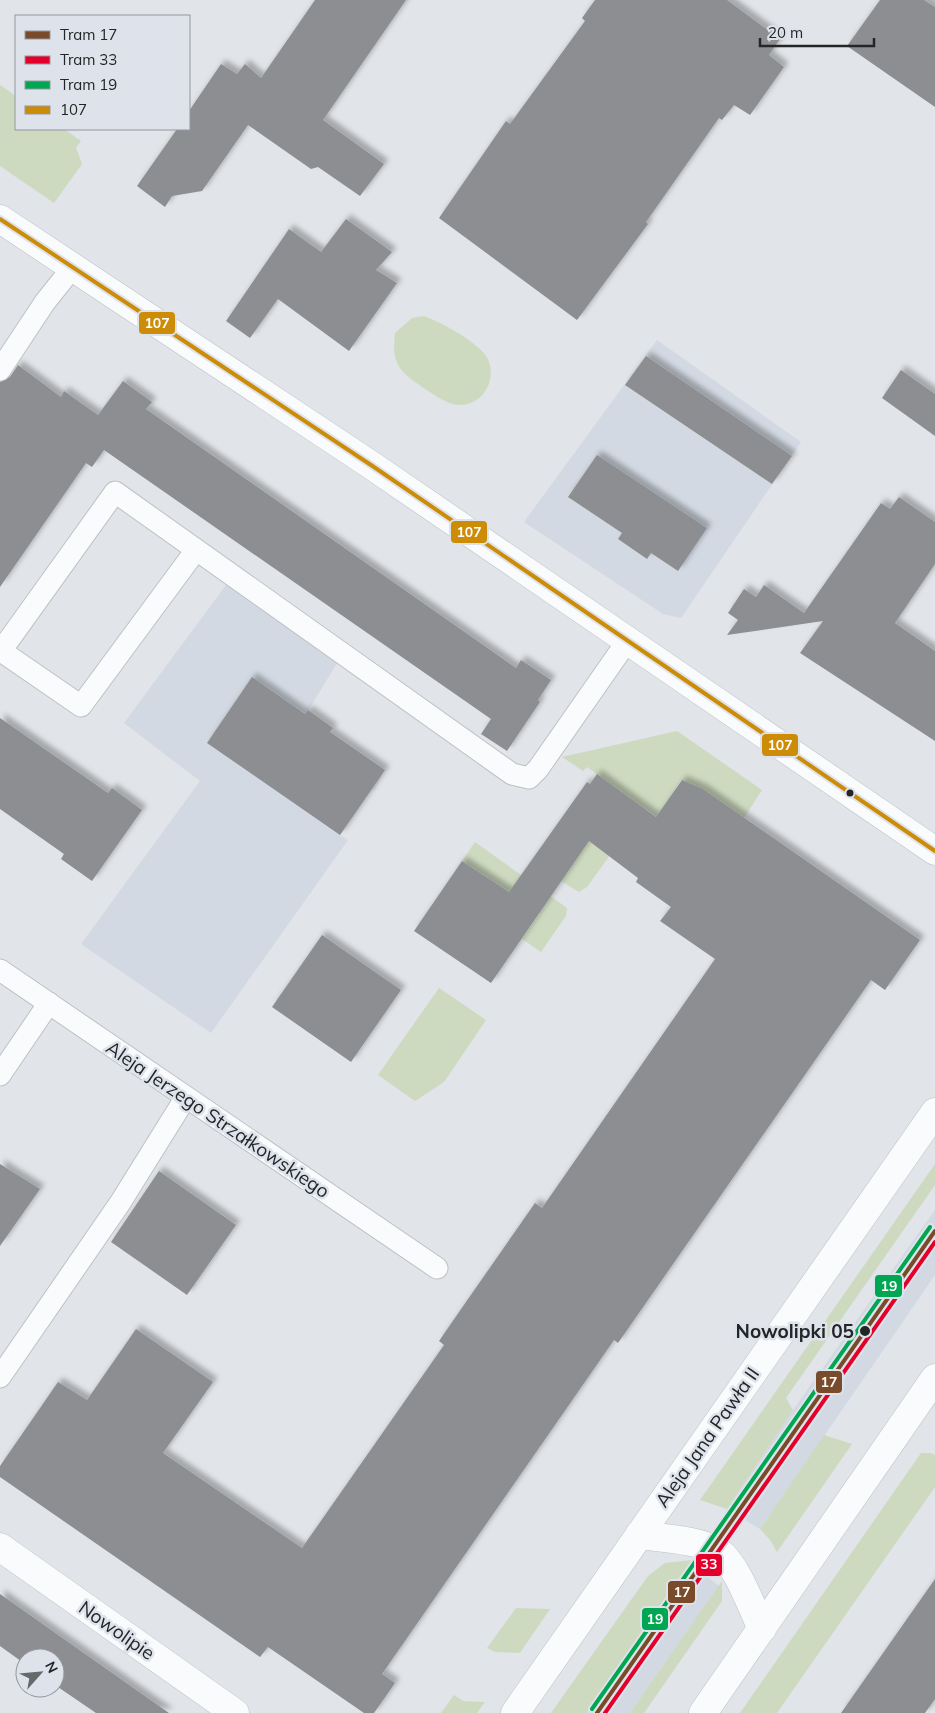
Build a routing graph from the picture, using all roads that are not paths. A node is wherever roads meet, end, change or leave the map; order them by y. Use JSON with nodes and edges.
{"nodes":[{"id":1,"x":0,"y":219,"type":"edge"},
{"id":2,"x":73,"y":267,"type":"junction"},
{"id":3,"x":0,"y":370,"type":"edge"},
{"id":4,"x":196,"y":550,"type":"junction"},
{"id":5,"x":628,"y":640,"type":"junction"},
{"id":6,"x":935,"y":851,"type":"edge"},
{"id":7,"x":0,"y":970,"type":"edge"},
{"id":8,"x":49,"y":1003,"type":"junction"},
{"id":9,"x":0,"y":1075,"type":"edge"},
{"id":10,"x":186,"y":1097,"type":"junction"},
{"id":11,"x":935,"y":1112,"type":"edge"},
{"id":12,"x":437,"y":1268,"type":"dead end"},
{"id":13,"x":0,"y":1377,"type":"edge"},
{"id":14,"x":935,"y":1378,"type":"edge"},
{"id":15,"x":639,"y":1535,"type":"junction"},
{"id":16,"x":0,"y":1547,"type":"edge"},
{"id":17,"x":762,"y":1629,"type":"junction"},
{"id":18,"x":235,"y":1713,"type":"edge"},
{"id":19,"x":515,"y":1713,"type":"edge"},
{"id":20,"x":703,"y":1713,"type":"edge"}],
"edges":[{"from":1,"to":2,"type":"street"},
{"from":2,"to":3,"type":"lane"},
{"from":2,"to":5,"type":"street"},
{"from":4,"to":4,"type":"lane"},
{"from":4,"to":5,"type":"lane"},
{"from":5,"to":6,"type":"street"},
{"from":7,"to":8,"type":"lane","name":"Aleja Jerzego Strzałkowskiego"},
{"from":8,"to":9,"type":"lane"},
{"from":8,"to":10,"type":"lane","name":"Aleja Jerzego Strzałkowskiego"},
{"from":10,"to":12,"type":"lane","name":"Aleja Jerzego Strzałkowskiego"},
{"from":10,"to":13,"type":"lane"},
{"from":11,"to":15,"type":"street","name":"Aleja Jana Pawła II"},
{"from":14,"to":17,"type":"street"},
{"from":15,"to":17,"type":"street"},
{"from":15,"to":19,"type":"street","name":"Aleja Jana Pawła II"},
{"from":16,"to":18,"type":"street","name":"Nowolipie"},
{"from":17,"to":20,"type":"street"}]}
